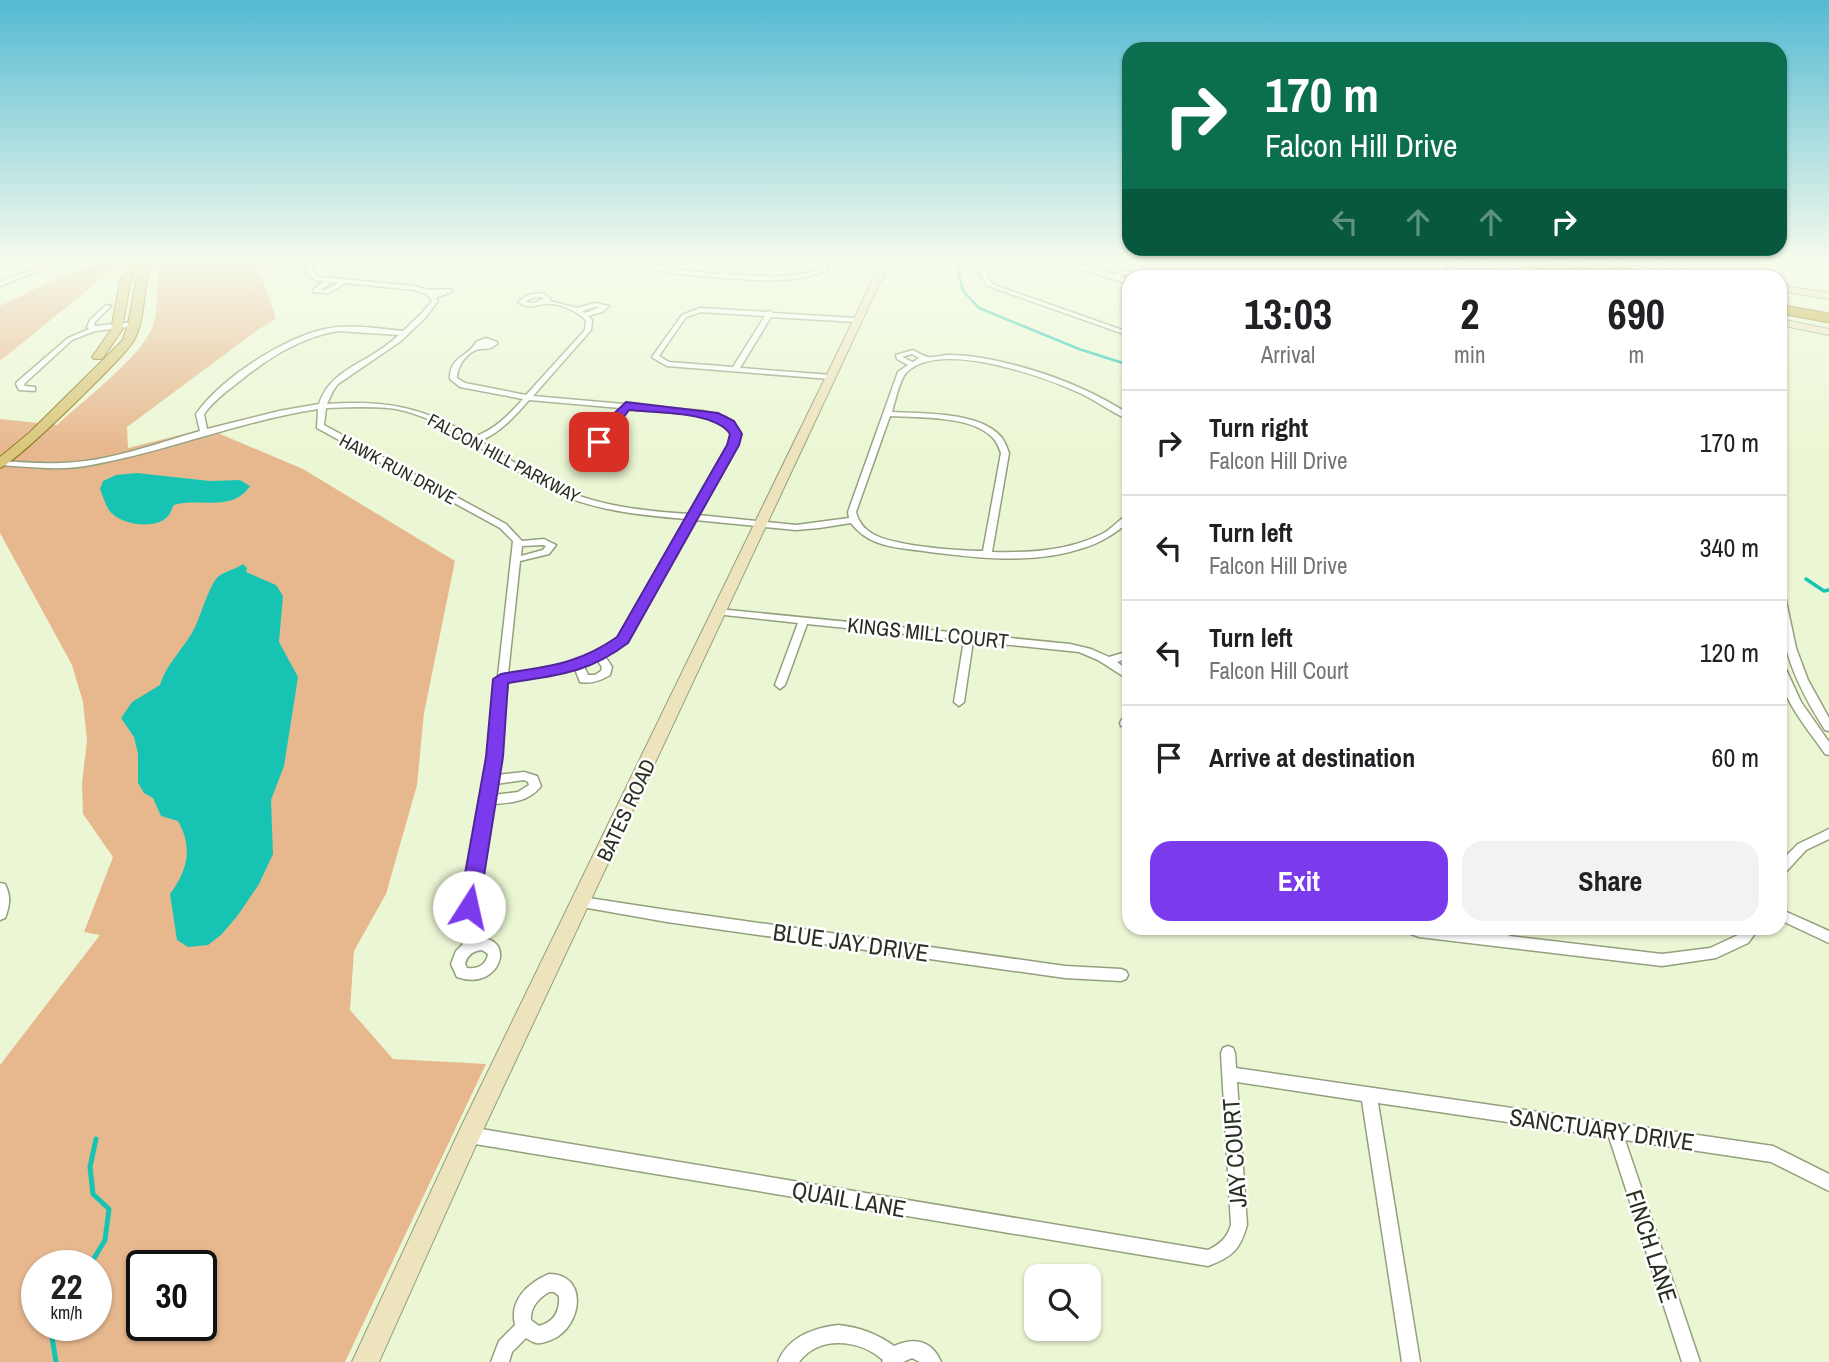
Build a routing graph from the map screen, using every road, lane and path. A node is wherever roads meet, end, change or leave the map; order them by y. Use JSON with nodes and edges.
{"nodes":[{"id":1,"x":91,"y":323,"type":"edge"},
{"id":2,"x":120,"y":323,"type":"edge"},
{"id":3,"x":415,"y":323,"type":"edge"},
{"id":4,"x":589,"y":323,"type":"edge"},
{"id":5,"x":679,"y":323,"type":"edge"},
{"id":6,"x":764,"y":323,"type":"edge"},
{"id":7,"x":855,"y":323,"type":"edge"},
{"id":8,"x":1094,"y":323,"type":"edge"},
{"id":9,"x":1787,"y":323,"type":"edge"},
{"id":10,"x":136,"y":324,"type":"joint"},
{"id":11,"x":120,"y":326,"type":"junction"},
{"id":12,"x":94,"y":329,"type":"junction"},
{"id":13,"x":1829,"y":332,"type":"edge"},
{"id":14,"x":402,"y":333,"type":"junction"},
{"id":15,"x":1122,"y":333,"type":"edge"},
{"id":16,"x":478,"y":347,"type":"dead end"},
{"id":17,"x":925,"y":359,"type":"junction"},
{"id":18,"x":911,"y":364,"type":"junction"},
{"id":19,"x":735,"y":370,"type":"junction"},
{"id":20,"x":829,"y":377,"type":"junction"},
{"id":21,"x":32,"y":389,"type":"dead end"},
{"id":22,"x":528,"y":398,"type":"junction"},
{"id":23,"x":626,"y":406,"type":"junction"},
{"id":24,"x":324,"y":407,"type":"junction"},
{"id":25,"x":1122,"y":413,"type":"edge"},
{"id":26,"x":887,"y":414,"type":"junction"},
{"id":27,"x":205,"y":433,"type":"junction"},
{"id":28,"x":472,"y":442,"type":"junction"},
{"id":29,"x":601,"y":451,"type":"dead end"},
{"id":30,"x":0,"y":460,"type":"edge"},
{"id":31,"x":693,"y":515,"type":"junction"},
{"id":32,"x":852,"y":520,"type":"junction"},
{"id":33,"x":1122,"y":522,"type":"edge"},
{"id":34,"x":762,"y":523,"type":"junction"},
{"id":35,"x":518,"y":544,"type":"junction"},
{"id":36,"x":986,"y":554,"type":"junction"},
{"id":37,"x":518,"y":559,"type":"junction"},
{"id":38,"x":718,"y":612,"type":"junction"},
{"id":39,"x":804,"y":620,"type":"junction"},
{"id":40,"x":969,"y":637,"type":"junction"},
{"id":41,"x":1787,"y":641,"type":"edge"},
{"id":42,"x":600,"y":656,"type":"junction"},
{"id":43,"x":1122,"y":656,"type":"edge"},
{"id":44,"x":1111,"y":660,"type":"junction"},
{"id":45,"x":579,"y":666,"type":"junction"},
{"id":46,"x":1122,"y":670,"type":"edge"},
{"id":47,"x":501,"y":679,"type":"junction"},
{"id":48,"x":1787,"y":683,"type":"edge"},
{"id":49,"x":780,"y":685,"type":"dead end"},
{"id":50,"x":958,"y":702,"type":"dead end"},
{"id":51,"x":1829,"y":727,"type":"edge"},
{"id":52,"x":1829,"y":751,"type":"edge"},
{"id":53,"x":491,"y":779,"type":"junction"},
{"id":54,"x":487,"y":800,"type":"junction"},
{"id":55,"x":1829,"y":834,"type":"edge"},
{"id":56,"x":1787,"y":863,"type":"edge"},
{"id":57,"x":0,"y":888,"type":"edge"},
{"id":58,"x":582,"y":902,"type":"junction"},
{"id":59,"x":0,"y":914,"type":"edge"},
{"id":60,"x":1787,"y":917,"type":"edge"},
{"id":61,"x":1450,"y":935,"type":"edge"},
{"id":62,"x":1502,"y":935,"type":"edge"},
{"id":63,"x":1746,"y":935,"type":"edge"},
{"id":64,"x":1829,"y":937,"type":"edge"},
{"id":65,"x":1504,"y":942,"type":"junction"},
{"id":66,"x":472,"y":946,"type":"dead end"},
{"id":67,"x":1121,"y":975,"type":"dead end"},
{"id":68,"x":1228,"y":1053,"type":"dead end"},
{"id":69,"x":1230,"y":1074,"type":"junction"},
{"id":70,"x":1369,"y":1096,"type":"junction"},
{"id":71,"x":1614,"y":1130,"type":"junction"},
{"id":72,"x":469,"y":1135,"type":"junction"},
{"id":73,"x":1829,"y":1183,"type":"edge"},
{"id":74,"x":1227,"y":1251,"type":"joint"},
{"id":75,"x":525,"y":1327,"type":"dead end"},
{"id":76,"x":893,"y":1360,"type":"edge"},
{"id":77,"x":365,"y":1362,"type":"edge"},
{"id":78,"x":499,"y":1362,"type":"edge"},
{"id":79,"x":787,"y":1362,"type":"edge"},
{"id":80,"x":932,"y":1362,"type":"edge"},
{"id":81,"x":1411,"y":1362,"type":"edge"},
{"id":82,"x":1691,"y":1362,"type":"edge"}],
"edges":[{"from":1,"to":12,"type":"street"},
{"from":2,"to":11,"type":"main road"},
{"from":3,"to":14,"type":"street"},
{"from":4,"to":22,"type":"street"},
{"from":5,"to":19,"type":"street"},
{"from":6,"to":19,"type":"street"},
{"from":7,"to":20,"type":"street","name":"BATES ROAD"},
{"from":8,"to":15,"type":"street"},
{"from":9,"to":13,"type":"street"},
{"from":10,"to":11,"type":"street"},
{"from":10,"to":30,"type":"main road"},
{"from":11,"to":12,"type":"street"},
{"from":11,"to":30,"type":"main road"},
{"from":12,"to":21,"type":"street"},
{"from":14,"to":24,"type":"street"},
{"from":14,"to":27,"type":"street"},
{"from":16,"to":22,"type":"street"},
{"from":17,"to":18,"type":"street"},
{"from":17,"to":18,"type":"street"},
{"from":17,"to":25,"type":"street"},
{"from":18,"to":26,"type":"street"},
{"from":19,"to":20,"type":"street"},
{"from":20,"to":34,"type":"street","name":"BATES ROAD"},
{"from":22,"to":23,"type":"street"},
{"from":22,"to":28,"type":"street"},
{"from":23,"to":29,"type":"street"},
{"from":23,"to":31,"type":"street"},
{"from":24,"to":27,"type":"street","name":"FALCON HILL PARKWAY"},
{"from":24,"to":28,"type":"street","name":"FALCON HILL PARKWAY"},
{"from":24,"to":35,"type":"street","name":"HAWK RUN DRIVE"},
{"from":26,"to":32,"type":"street"},
{"from":26,"to":36,"type":"street"},
{"from":27,"to":30,"type":"street","name":"FALCON HILL PARKWAY"},
{"from":28,"to":31,"type":"street","name":"FALCON HILL PARKWAY"},
{"from":31,"to":34,"type":"street","name":"FALCON HILL PARKWAY"},
{"from":31,"to":42,"type":"street"},
{"from":32,"to":34,"type":"street","name":"FALCON HILL PARKWAY"},
{"from":32,"to":36,"type":"street"},
{"from":33,"to":36,"type":"street"},
{"from":34,"to":38,"type":"street","name":"BATES ROAD"},
{"from":35,"to":37,"type":"street"},
{"from":35,"to":37,"type":"street"},
{"from":37,"to":47,"type":"street"},
{"from":38,"to":39,"type":"street","name":"KINGS MILL COURT"},
{"from":38,"to":58,"type":"street","name":"BATES ROAD"},
{"from":39,"to":40,"type":"street","name":"KINGS MILL COURT"},
{"from":39,"to":49,"type":"street"},
{"from":40,"to":44,"type":"street","name":"KINGS MILL COURT"},
{"from":40,"to":50,"type":"street"},
{"from":41,"to":51,"type":"street"},
{"from":42,"to":45,"type":"street"},
{"from":42,"to":45,"type":"street"},
{"from":43,"to":44,"type":"street"},
{"from":44,"to":46,"type":"street","name":"KINGS MILL COURT"},
{"from":45,"to":47,"type":"street"},
{"from":47,"to":53,"type":"street"},
{"from":48,"to":52,"type":"street"},
{"from":53,"to":54,"type":"street"},
{"from":53,"to":54,"type":"street"},
{"from":54,"to":66,"type":"street"},
{"from":55,"to":56,"type":"street"},
{"from":57,"to":59,"type":"street"},
{"from":58,"to":67,"type":"street","name":"BLUE JAY DRIVE"},
{"from":58,"to":72,"type":"street","name":"BATES ROAD"},
{"from":60,"to":64,"type":"street"},
{"from":61,"to":65,"type":"street"},
{"from":62,"to":65,"type":"street"},
{"from":63,"to":65,"type":"street"},
{"from":68,"to":69,"type":"street","name":"JAY COURT"},
{"from":69,"to":70,"type":"street","name":"SANCTUARY DRIVE"},
{"from":69,"to":74,"type":"street","name":"JAY COURT"},
{"from":70,"to":71,"type":"street","name":"SANCTUARY DRIVE"},
{"from":70,"to":81,"type":"street"},
{"from":71,"to":73,"type":"street","name":"SANCTUARY DRIVE"},
{"from":71,"to":82,"type":"street","name":"FINCH LANE"},
{"from":72,"to":74,"type":"street","name":"QUAIL LANE"},
{"from":72,"to":77,"type":"street","name":"BATES ROAD"},
{"from":75,"to":78,"type":"street"},
{"from":76,"to":79,"type":"street"},
{"from":76,"to":80,"type":"street"}]}
